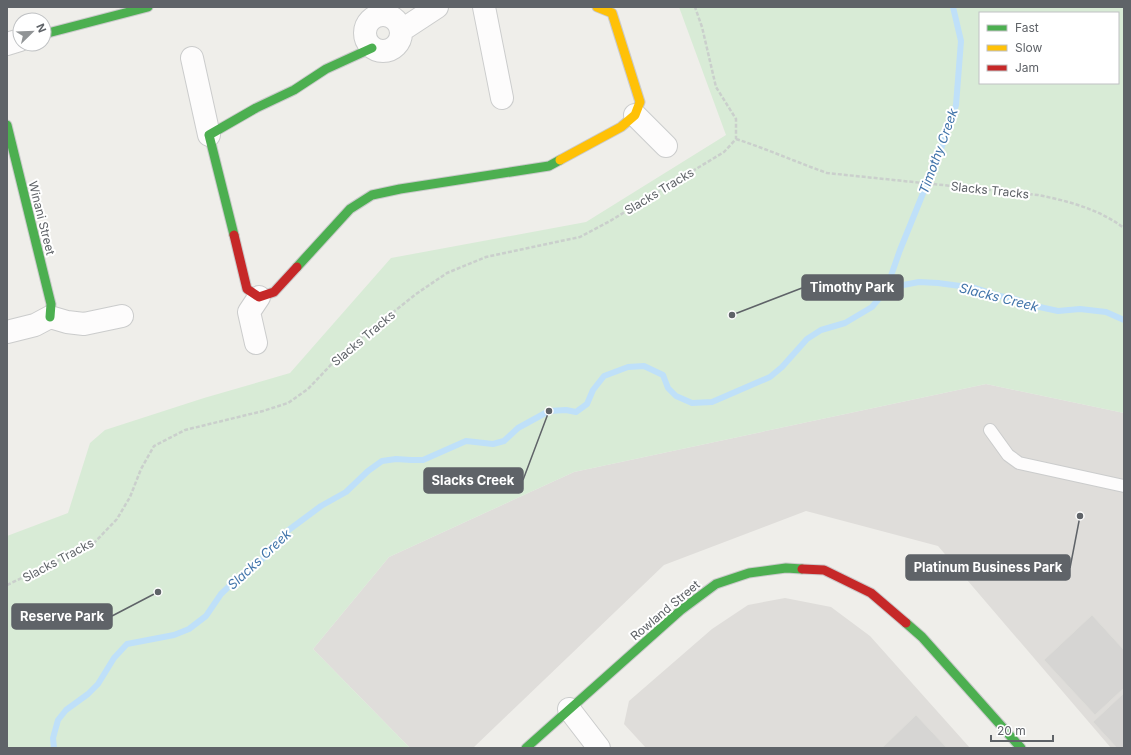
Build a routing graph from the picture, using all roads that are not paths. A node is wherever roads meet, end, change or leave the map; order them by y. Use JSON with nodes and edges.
{"nodes":[{"id":1,"x":148,"y":7,"type":"edge"},
{"id":2,"x":437,"y":7,"type":"edge"},
{"id":3,"x":484,"y":7,"type":"edge"},
{"id":4,"x":597,"y":7,"type":"edge"},
{"id":5,"x":372,"y":12,"type":"edge"},
{"id":6,"x":402,"y":30,"type":"junction"},
{"id":7,"x":52,"y":32,"type":"edge"},
{"id":8,"x":372,"y":48,"type":"junction"},
{"id":9,"x":192,"y":58,"type":"dead end"},
{"id":10,"x":502,"y":98,"type":"dead end"},
{"id":11,"x":635,"y":115,"type":"junction"},
{"id":12,"x":7,"y":125,"type":"edge"},
{"id":13,"x":209,"y":135,"type":"junction"},
{"id":14,"x":666,"y":146,"type":"dead end"},
{"id":15,"x":259,"y":297,"type":"junction"},
{"id":16,"x":122,"y":316,"type":"dead end"},
{"id":17,"x":50,"y":317,"type":"junction"},
{"id":18,"x":7,"y":332,"type":"edge"},
{"id":19,"x":256,"y":343,"type":"dead end"},
{"id":20,"x":990,"y":430,"type":"dead end"},
{"id":21,"x":1124,"y":486,"type":"edge"},
{"id":22,"x":569,"y":710,"type":"junction"},
{"id":23,"x":526,"y":748,"type":"edge"},
{"id":24,"x":599,"y":748,"type":"edge"},
{"id":25,"x":1021,"y":748,"type":"edge"}],
"edges":[{"from":1,"to":7,"type":"street"},
{"from":2,"to":6,"type":"street"},
{"from":3,"to":10,"type":"street"},
{"from":4,"to":11,"type":"street"},
{"from":5,"to":6,"type":"street"},
{"from":5,"to":8,"type":"street"},
{"from":6,"to":8,"type":"street"},
{"from":8,"to":13,"type":"street"},
{"from":9,"to":13,"type":"street"},
{"from":11,"to":14,"type":"street"},
{"from":11,"to":15,"type":"street"},
{"from":12,"to":17,"type":"street","name":"Winani Street"},
{"from":13,"to":15,"type":"street"},
{"from":15,"to":19,"type":"street"},
{"from":16,"to":17,"type":"street"},
{"from":17,"to":18,"type":"street"},
{"from":20,"to":21,"type":"lane"},
{"from":22,"to":23,"type":"street","name":"Rowland Street"},
{"from":22,"to":24,"type":"street"},
{"from":22,"to":25,"type":"street","name":"Rowland Street"}]}
